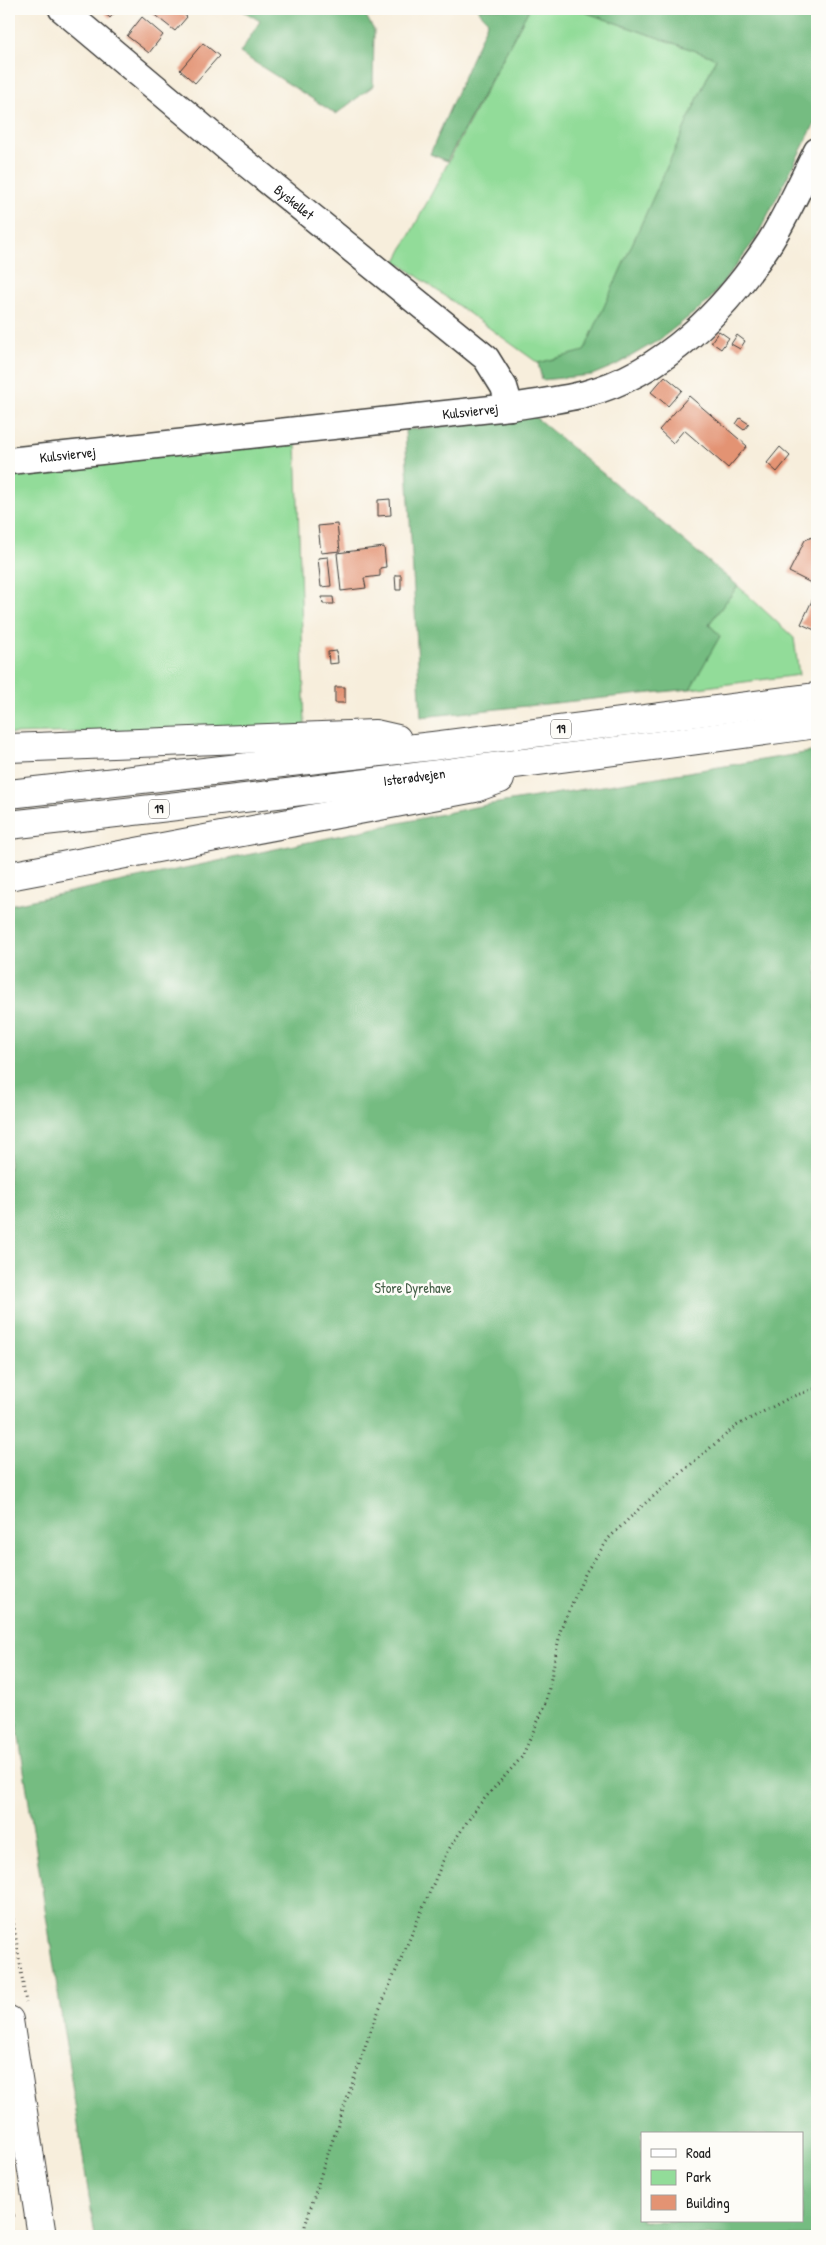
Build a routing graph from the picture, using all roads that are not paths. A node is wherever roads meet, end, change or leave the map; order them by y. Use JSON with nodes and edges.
{"nodes":[{"id":1,"x":62,"y":9,"type":"edge"},
{"id":2,"x":817,"y":151,"type":"edge"},
{"id":3,"x":510,"y":407,"type":"junction"},
{"id":4,"x":9,"y":461,"type":"edge"},
{"id":5,"x":817,"y":697,"type":"edge"},
{"id":6,"x":817,"y":724,"type":"edge"},
{"id":7,"x":433,"y":746,"type":"junction"},
{"id":8,"x":9,"y":748,"type":"edge"},
{"id":9,"x":547,"y":760,"type":"junction"},
{"id":10,"x":9,"y":794,"type":"edge"},
{"id":11,"x":9,"y":824,"type":"edge"},
{"id":12,"x":9,"y":876,"type":"edge"},
{"id":13,"x":9,"y":2020,"type":"edge"},
{"id":14,"x":42,"y":2236,"type":"edge"}],
"edges":[{"from":1,"to":3,"type":"street","name":"Byskellet"},
{"from":2,"to":3,"type":"street","name":"Kulsviervej"},
{"from":3,"to":4,"type":"street","name":"Kulsviervej"},
{"from":5,"to":7,"type":"main road","name":"Isterødvejen","number":"19"},
{"from":6,"to":9,"type":"main road","name":"Isterødvejen","number":"19"},
{"from":7,"to":8,"type":"main road"},
{"from":7,"to":10,"type":"main road","name":"Isterødvejen","number":"19"},
{"from":9,"to":11,"type":"main road","name":"Isterødvejen","number":"19"},
{"from":9,"to":12,"type":"main road"},
{"from":13,"to":14,"type":"main road"}]}
